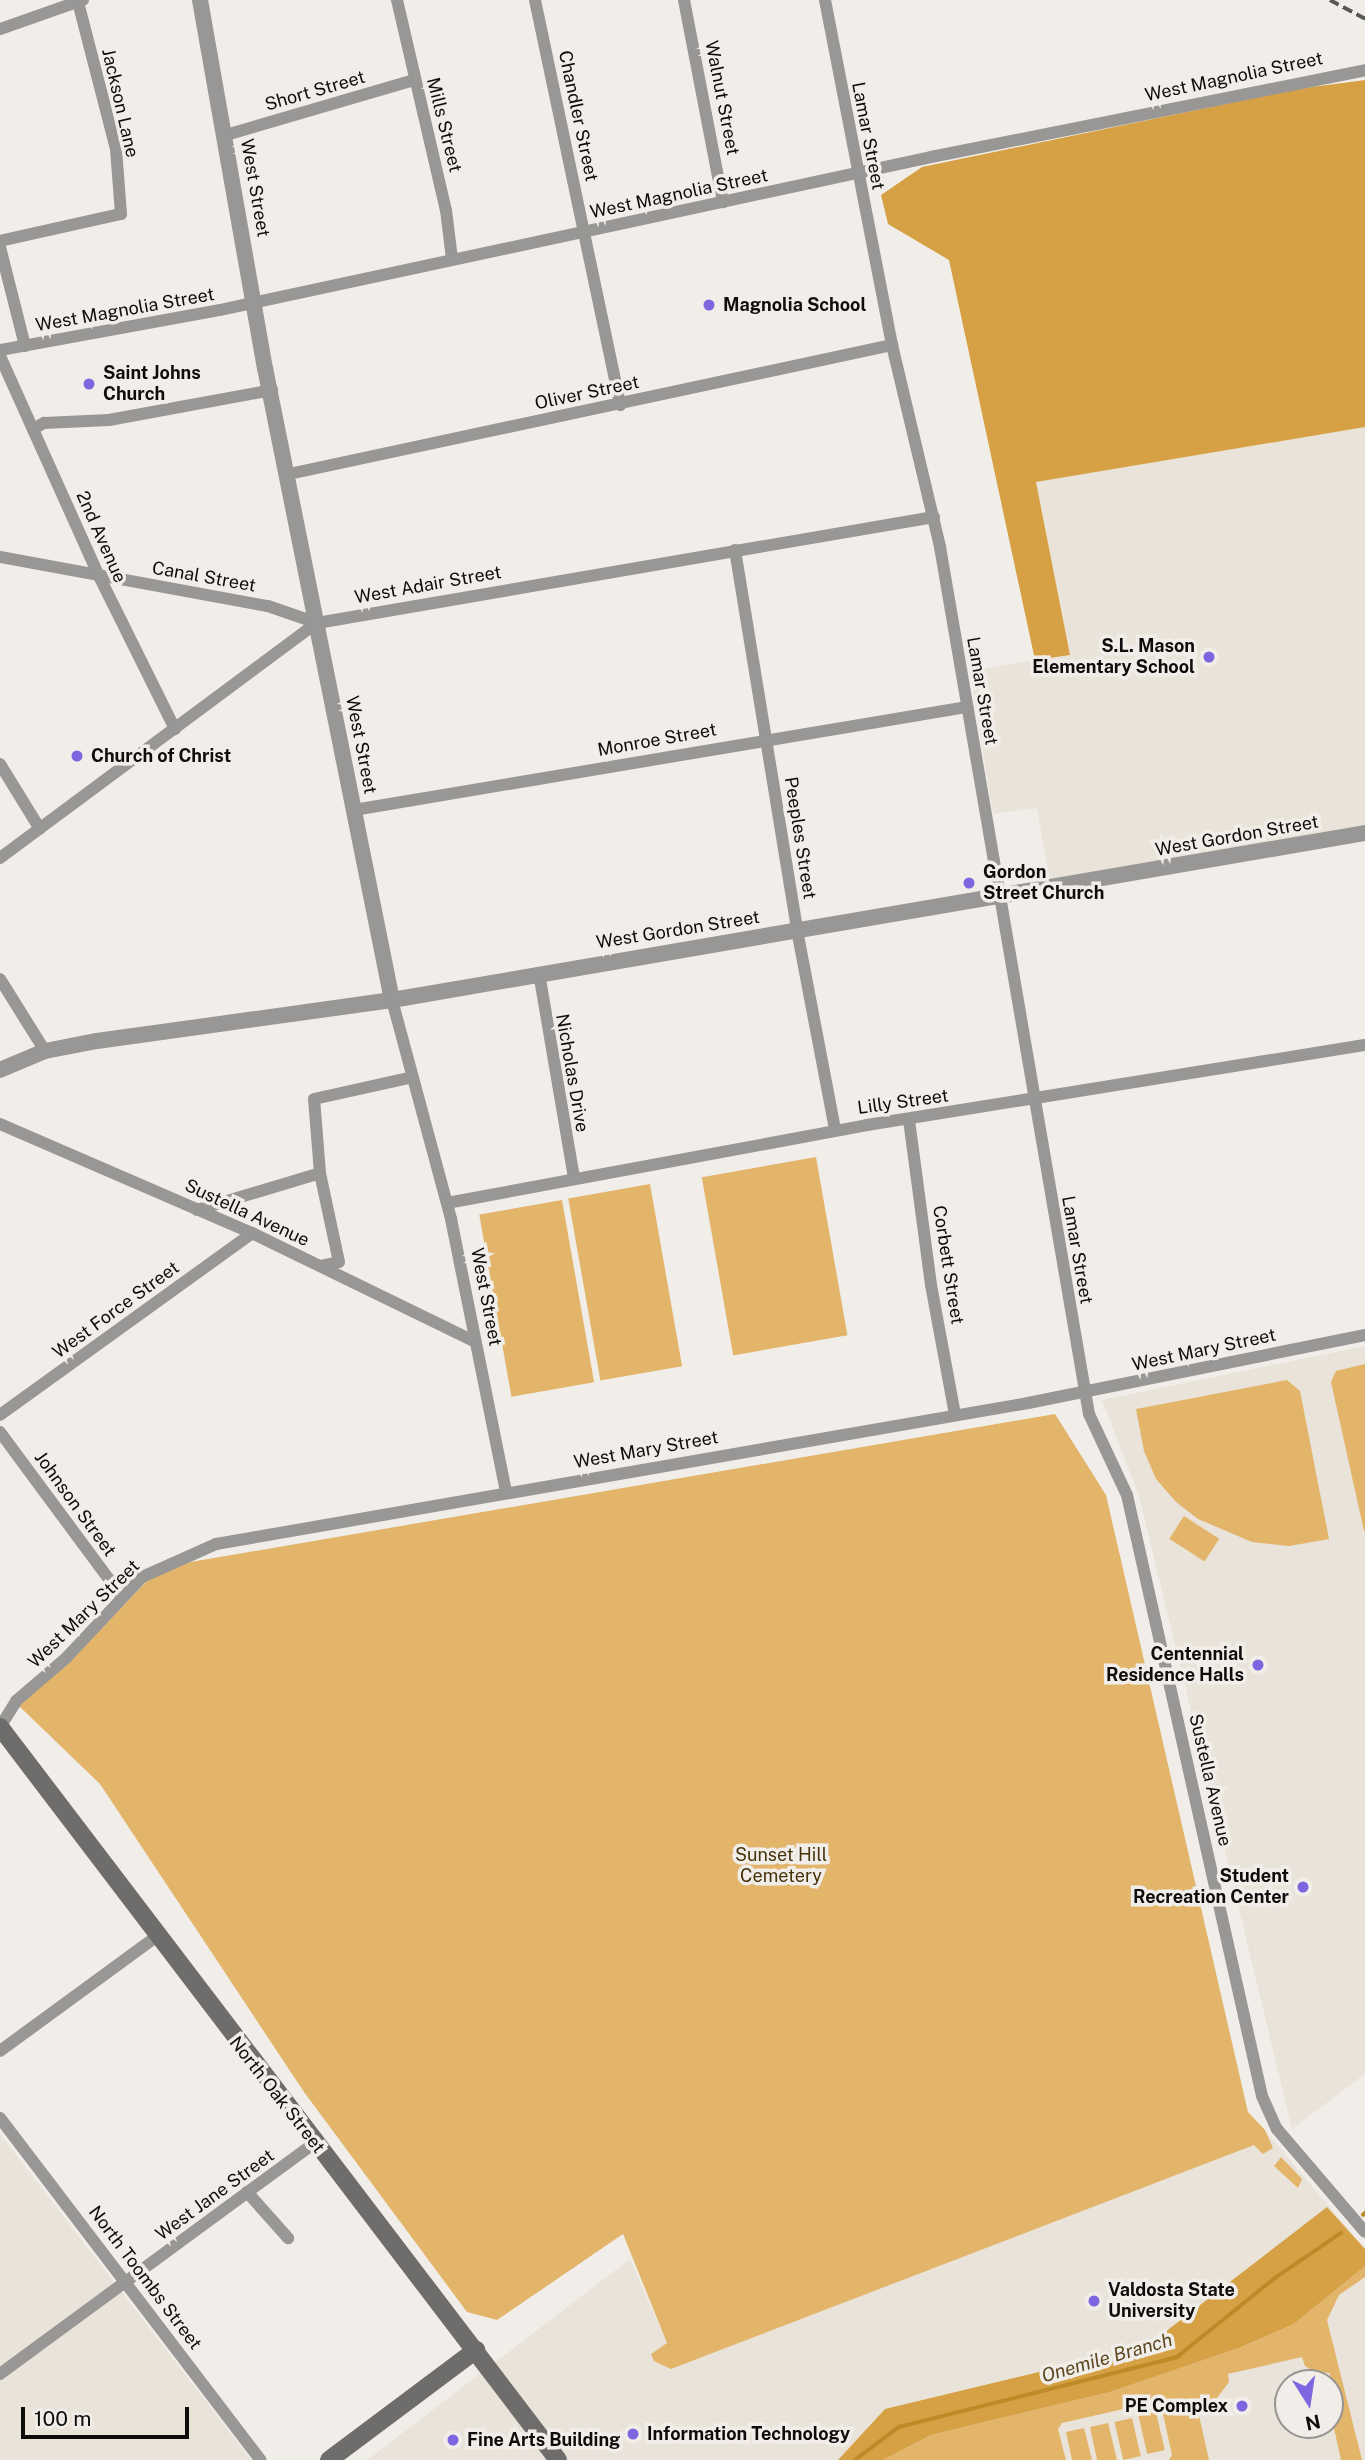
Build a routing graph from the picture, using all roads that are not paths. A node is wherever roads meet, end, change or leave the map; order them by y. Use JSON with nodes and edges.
{"nodes":[{"id":1,"x":200,"y":0,"type":"edge"},
{"id":2,"x":397,"y":0,"type":"edge"},
{"id":3,"x":535,"y":0,"type":"edge"},
{"id":4,"x":684,"y":0,"type":"edge"},
{"id":5,"x":825,"y":0,"type":"edge"},
{"id":6,"x":81,"y":1,"type":"edge"},
{"id":7,"x":0,"y":29,"type":"edge"},
{"id":8,"x":1365,"y":69,"type":"edge"},
{"id":9,"x":414,"y":80,"type":"junction"},
{"id":10,"x":226,"y":135,"type":"junction"},
{"id":11,"x":856,"y":173,"type":"junction"},
{"id":12,"x":723,"y":202,"type":"junction"},
{"id":13,"x":583,"y":232,"type":"junction"},
{"id":14,"x":0,"y":244,"type":"edge"},
{"id":15,"x":452,"y":259,"type":"junction"},
{"id":16,"x":256,"y":302,"type":"junction"},
{"id":17,"x":892,"y":345,"type":"junction"},
{"id":18,"x":25,"y":346,"type":"junction"},
{"id":19,"x":0,"y":350,"type":"edge"},
{"id":20,"x":0,"y":356,"type":"edge"},
{"id":21,"x":272,"y":390,"type":"junction"},
{"id":22,"x":620,"y":405,"type":"junction"},
{"id":23,"x":33,"y":429,"type":"junction"},
{"id":24,"x":289,"y":474,"type":"junction"},
{"id":25,"x":934,"y":517,"type":"junction"},
{"id":26,"x":735,"y":550,"type":"junction"},
{"id":27,"x":0,"y":557,"type":"edge"},
{"id":28,"x":99,"y":576,"type":"junction"},
{"id":29,"x":317,"y":623,"type":"junction"},
{"id":30,"x":967,"y":707,"type":"junction"},
{"id":31,"x":175,"y":729,"type":"junction"},
{"id":32,"x":766,"y":739,"type":"junction"},
{"id":33,"x":0,"y":764,"type":"edge"},
{"id":34,"x":354,"y":810,"type":"junction"},
{"id":35,"x":40,"y":828,"type":"junction"},
{"id":36,"x":1365,"y":833,"type":"edge"},
{"id":37,"x":0,"y":858,"type":"edge"},
{"id":38,"x":1000,"y":896,"type":"junction"},
{"id":39,"x":797,"y":930,"type":"junction"},
{"id":40,"x":539,"y":973,"type":"junction"},
{"id":41,"x":0,"y":979,"type":"edge"},
{"id":42,"x":391,"y":1000,"type":"junction"},
{"id":43,"x":1365,"y":1045,"type":"edge"},
{"id":44,"x":45,"y":1051,"type":"junction"},
{"id":45,"x":0,"y":1070,"type":"edge"},
{"id":46,"x":413,"y":1077,"type":"junction"},
{"id":47,"x":1034,"y":1099,"type":"junction"},
{"id":48,"x":909,"y":1120,"type":"junction"},
{"id":49,"x":0,"y":1124,"type":"edge"},
{"id":50,"x":835,"y":1130,"type":"junction"},
{"id":51,"x":320,"y":1174,"type":"junction"},
{"id":52,"x":574,"y":1178,"type":"junction"},
{"id":53,"x":447,"y":1203,"type":"junction"},
{"id":54,"x":197,"y":1210,"type":"junction"},
{"id":55,"x":252,"y":1233,"type":"junction"},
{"id":56,"x":320,"y":1266,"type":"junction"},
{"id":57,"x":1365,"y":1335,"type":"edge"},
{"id":58,"x":475,"y":1342,"type":"junction"},
{"id":59,"x":1086,"y":1392,"type":"junction"},
{"id":60,"x":0,"y":1415,"type":"edge"},
{"id":61,"x":955,"y":1415,"type":"junction"},
{"id":62,"x":0,"y":1432,"type":"edge"},
{"id":63,"x":506,"y":1492,"type":"junction"},
{"id":64,"x":122,"y":1597,"type":"junction"},
{"id":65,"x":0,"y":1727,"type":"edge"},
{"id":66,"x":157,"y":1936,"type":"junction"},
{"id":67,"x":0,"y":2051,"type":"edge"},
{"id":68,"x":0,"y":2118,"type":"edge"},
{"id":69,"x":314,"y":2143,"type":"junction"},
{"id":70,"x":247,"y":2192,"type":"junction"},
{"id":71,"x":1365,"y":2232,"type":"edge"},
{"id":72,"x":288,"y":2238,"type":"dead end"},
{"id":73,"x":125,"y":2280,"type":"junction"},
{"id":74,"x":476,"y":2350,"type":"junction"},
{"id":75,"x":0,"y":2374,"type":"edge"},
{"id":76,"x":261,"y":2460,"type":"edge"},
{"id":77,"x":329,"y":2460,"type":"edge"},
{"id":78,"x":558,"y":2460,"type":"edge"}],
"edges":[{"from":1,"to":10,"type":"street","name":"West Street"},
{"from":2,"to":9,"type":"street","name":"Mills Street"},
{"from":3,"to":13,"type":"street","name":"Chandler Street"},
{"from":4,"to":12,"type":"street","name":"Walnut Street"},
{"from":5,"to":11,"type":"street","name":"Lamar Street"},
{"from":6,"to":7,"type":"street"},
{"from":6,"to":14,"type":"street","name":"Jackson Lane"},
{"from":8,"to":11,"type":"street","name":"West Magnolia Street"},
{"from":9,"to":10,"type":"street","name":"Short Street"},
{"from":9,"to":15,"type":"street","name":"Mills Street"},
{"from":10,"to":16,"type":"street","name":"West Street"},
{"from":11,"to":12,"type":"street","name":"West Magnolia Street"},
{"from":11,"to":17,"type":"street","name":"Lamar Street"},
{"from":12,"to":13,"type":"street","name":"West Magnolia Street"},
{"from":13,"to":15,"type":"street","name":"West Magnolia Street"},
{"from":13,"to":22,"type":"street","name":"Chandler Street"},
{"from":14,"to":18,"type":"street"},
{"from":15,"to":16,"type":"street","name":"West Magnolia Street"},
{"from":16,"to":18,"type":"street","name":"West Magnolia Street"},
{"from":16,"to":21,"type":"street","name":"West Street"},
{"from":17,"to":22,"type":"street","name":"Oliver Street"},
{"from":17,"to":25,"type":"street","name":"Lamar Street"},
{"from":18,"to":19,"type":"street","name":"West Magnolia Street"},
{"from":20,"to":23,"type":"street","name":"2nd Avenue"},
{"from":21,"to":23,"type":"street"},
{"from":21,"to":24,"type":"street","name":"West Street"},
{"from":22,"to":24,"type":"street","name":"Oliver Street"},
{"from":23,"to":28,"type":"street","name":"2nd Avenue"},
{"from":24,"to":29,"type":"street","name":"West Street"},
{"from":25,"to":26,"type":"street","name":"West Adair Street"},
{"from":25,"to":30,"type":"street","name":"Lamar Street"},
{"from":26,"to":29,"type":"street","name":"West Adair Street"},
{"from":26,"to":32,"type":"street","name":"Peeples Street"},
{"from":27,"to":28,"type":"street","name":"Canal Street"},
{"from":28,"to":29,"type":"street","name":"Canal Street"},
{"from":28,"to":31,"type":"street","name":"2nd Avenue"},
{"from":29,"to":31,"type":"street","name":"West Adair Street"},
{"from":29,"to":34,"type":"street","name":"West Street"},
{"from":30,"to":32,"type":"street","name":"Monroe Street"},
{"from":30,"to":38,"type":"street","name":"Lamar Street"},
{"from":31,"to":35,"type":"street","name":"West Adair Street"},
{"from":32,"to":34,"type":"street","name":"Monroe Street"},
{"from":32,"to":39,"type":"street","name":"Peeples Street"},
{"from":33,"to":35,"type":"street"},
{"from":34,"to":42,"type":"street","name":"West Street"},
{"from":35,"to":37,"type":"street","name":"West Adair Street"},
{"from":36,"to":38,"type":"street","name":"West Gordon Street"},
{"from":38,"to":39,"type":"street","name":"West Gordon Street"},
{"from":38,"to":47,"type":"street","name":"Lamar Street"},
{"from":39,"to":40,"type":"street","name":"West Gordon Street"},
{"from":39,"to":50,"type":"street","name":"Peeples Street"},
{"from":40,"to":42,"type":"street","name":"West Gordon Street"},
{"from":40,"to":52,"type":"street","name":"Nicholas Drive"},
{"from":41,"to":44,"type":"street"},
{"from":42,"to":44,"type":"street","name":"West Gordon Street"},
{"from":42,"to":46,"type":"street","name":"West Street"},
{"from":43,"to":47,"type":"street","name":"Lilly Street"},
{"from":44,"to":45,"type":"street","name":"West Gordon Street"},
{"from":46,"to":51,"type":"street"},
{"from":46,"to":53,"type":"street","name":"West Street"},
{"from":47,"to":48,"type":"street","name":"Lilly Street"},
{"from":47,"to":59,"type":"street","name":"Lamar Street"},
{"from":48,"to":50,"type":"street","name":"Lilly Street"},
{"from":48,"to":61,"type":"street","name":"Corbett Street"},
{"from":49,"to":54,"type":"street","name":"Sustella Avenue"},
{"from":50,"to":52,"type":"street","name":"Lilly Street"},
{"from":51,"to":54,"type":"street"},
{"from":51,"to":56,"type":"street"},
{"from":52,"to":53,"type":"street","name":"Lilly Street"},
{"from":53,"to":58,"type":"street","name":"West Street"},
{"from":54,"to":55,"type":"street","name":"Sustella Avenue"},
{"from":55,"to":56,"type":"street","name":"Sustella Avenue"},
{"from":55,"to":60,"type":"street","name":"West Force Street"},
{"from":56,"to":58,"type":"street","name":"Sustella Avenue"},
{"from":57,"to":59,"type":"street","name":"West Mary Street"},
{"from":58,"to":63,"type":"street","name":"West Street"},
{"from":59,"to":61,"type":"street","name":"West Mary Street"},
{"from":59,"to":71,"type":"street","name":"Sustella Avenue"},
{"from":61,"to":63,"type":"street","name":"West Mary Street"},
{"from":62,"to":64,"type":"street","name":"Johnson Street"},
{"from":63,"to":64,"type":"street","name":"West Mary Street"},
{"from":64,"to":65,"type":"street","name":"West Mary Street"},
{"from":65,"to":66,"type":"main road","name":"North Oak Street"},
{"from":66,"to":67,"type":"street"},
{"from":66,"to":69,"type":"main road","name":"North Oak Street"},
{"from":68,"to":73,"type":"street","name":"North Toombs Street"},
{"from":69,"to":70,"type":"street","name":"West Jane Street"},
{"from":69,"to":74,"type":"main road","name":"North Oak Street"},
{"from":70,"to":72,"type":"street"},
{"from":70,"to":73,"type":"street","name":"West Jane Street"},
{"from":73,"to":75,"type":"street","name":"West Jane Street"},
{"from":73,"to":76,"type":"street","name":"North Toombs Street"},
{"from":74,"to":77,"type":"main road"},
{"from":74,"to":78,"type":"main road","name":"North Oak Street"}]}
